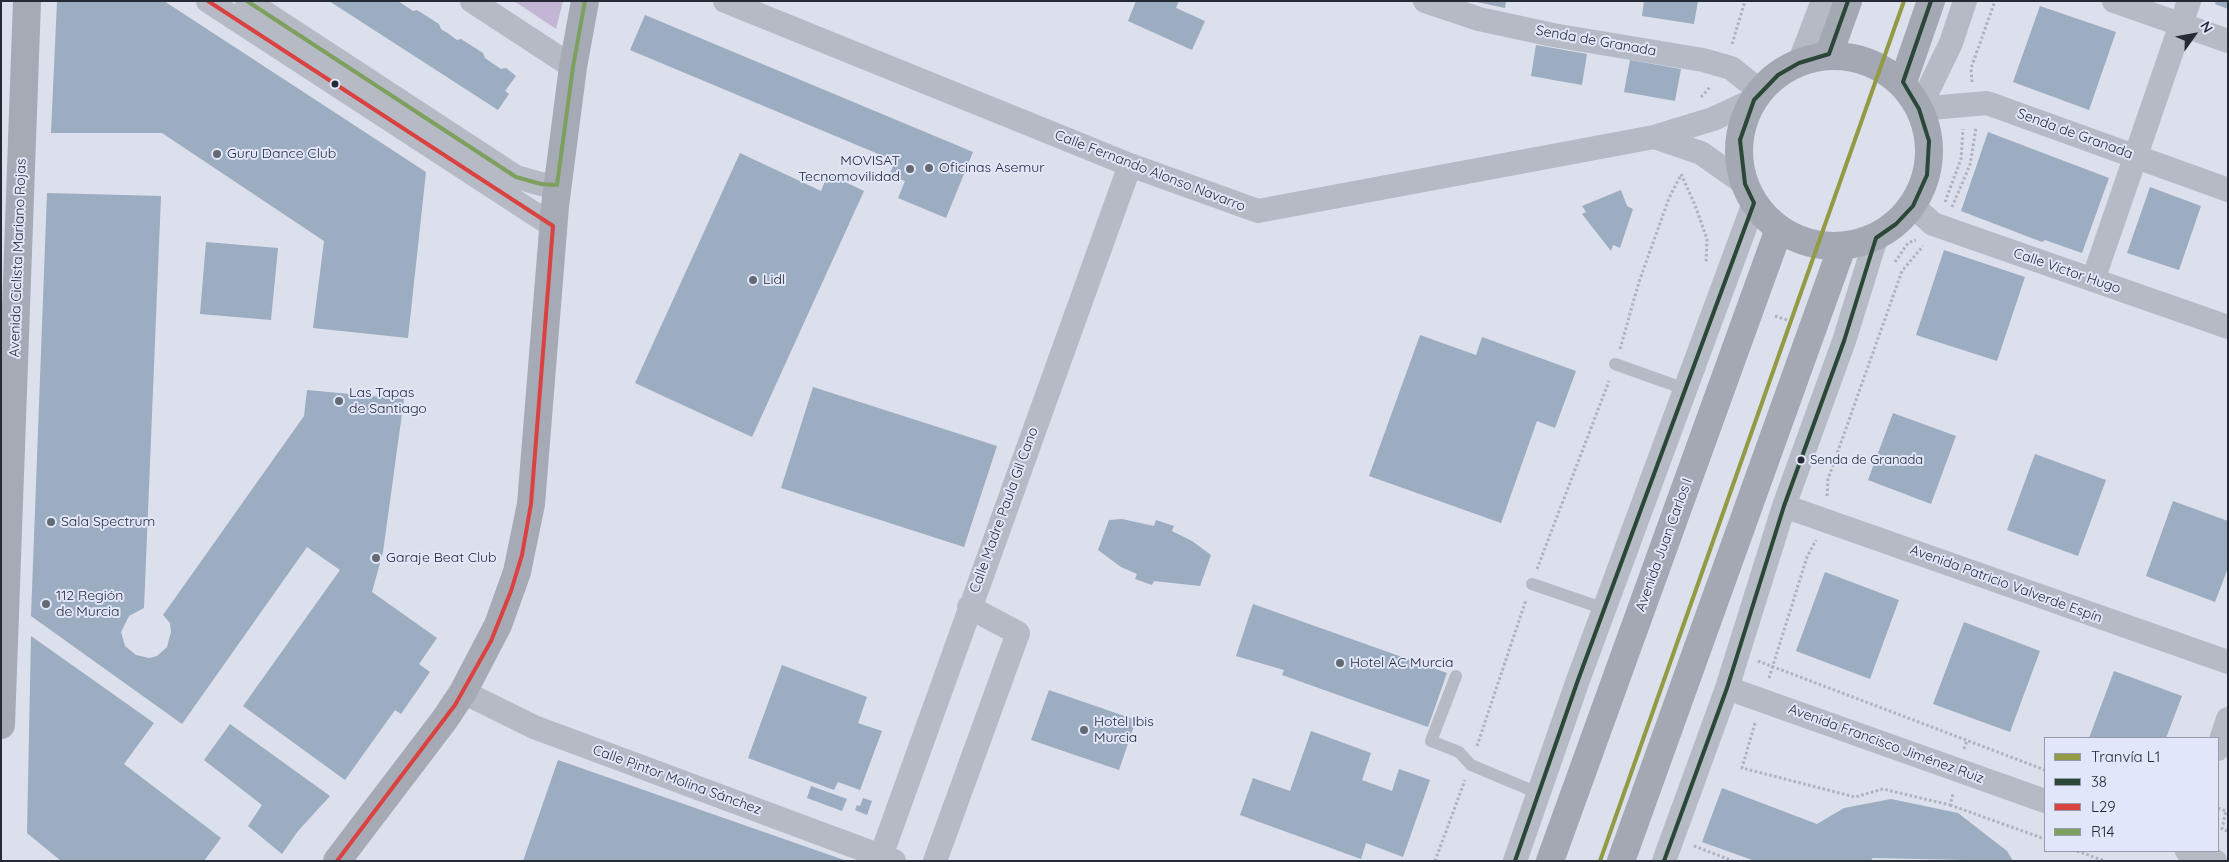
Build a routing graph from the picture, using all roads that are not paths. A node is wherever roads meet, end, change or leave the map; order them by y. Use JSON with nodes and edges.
{"nodes":[{"id":1,"x":27,"y":1,"type":"edge"},
{"id":2,"x":208,"y":1,"type":"edge"},
{"id":3,"x":247,"y":1,"type":"edge"},
{"id":4,"x":472,"y":1,"type":"edge"},
{"id":5,"x":585,"y":1,"type":"edge"},
{"id":6,"x":724,"y":1,"type":"edge"},
{"id":7,"x":1425,"y":1,"type":"edge"},
{"id":8,"x":1823,"y":1,"type":"edge"},
{"id":9,"x":1848,"y":1,"type":"edge"},
{"id":10,"x":1931,"y":1,"type":"edge"},
{"id":11,"x":1965,"y":1,"type":"edge"},
{"id":12,"x":2114,"y":1,"type":"edge"},
{"id":13,"x":2189,"y":1,"type":"edge"},
{"id":14,"x":2181,"y":24,"type":"junction"},
{"id":15,"x":2228,"y":42,"type":"edge"},
{"id":16,"x":1829,"y":54,"type":"junction"},
{"id":17,"x":1799,"y":63,"type":"junction"},
{"id":18,"x":573,"y":67,"type":"junction"},
{"id":19,"x":1903,"y":82,"type":"junction"},
{"id":20,"x":1757,"y":96,"type":"junction"},
{"id":21,"x":1919,"y":109,"type":"junction"},
{"id":22,"x":1654,"y":137,"type":"junction"},
{"id":23,"x":2136,"y":156,"type":"junction"},
{"id":24,"x":1130,"y":165,"type":"junction"},
{"id":25,"x":558,"y":185,"type":"junction"},
{"id":26,"x":2228,"y":190,"type":"edge"},
{"id":27,"x":1749,"y":193,"type":"junction"},
{"id":28,"x":1913,"y":206,"type":"junction"},
{"id":29,"x":553,"y":226,"type":"junction"},
{"id":30,"x":1779,"y":229,"type":"junction"},
{"id":31,"x":1876,"y":238,"type":"junction"},
{"id":32,"x":1842,"y":247,"type":"junction"},
{"id":33,"x":2093,"y":280,"type":"junction"},
{"id":34,"x":2228,"y":327,"type":"edge"},
{"id":35,"x":1615,"y":364,"type":"road end"},
{"id":36,"x":1685,"y":389,"type":"junction"},
{"id":37,"x":1784,"y":506,"type":"junction"},
{"id":38,"x":1532,"y":584,"type":"road end"},
{"id":39,"x":969,"y":607,"type":"junction"},
{"id":40,"x":1604,"y":608,"type":"junction"},
{"id":41,"x":2228,"y":662,"type":"edge"},
{"id":42,"x":1456,"y":676,"type":"dead end"},
{"id":43,"x":1727,"y":688,"type":"junction"},
{"id":44,"x":463,"y":692,"type":"junction"},
{"id":45,"x":2228,"y":719,"type":"edge"},
{"id":46,"x":1,"y":725,"type":"edge"},
{"id":47,"x":2219,"y":746,"type":"edge"},
{"id":48,"x":1538,"y":794,"type":"junction"},
{"id":49,"x":2044,"y":801,"type":"edge"},
{"id":50,"x":2190,"y":852,"type":"edge"},
{"id":51,"x":887,"y":858,"type":"edge"},
{"id":52,"x":337,"y":861,"type":"edge"},
{"id":53,"x":935,"y":861,"type":"edge"},
{"id":54,"x":1515,"y":861,"type":"edge"},
{"id":55,"x":1550,"y":861,"type":"edge"},
{"id":56,"x":1621,"y":861,"type":"edge"},
{"id":57,"x":1664,"y":861,"type":"edge"},
{"id":58,"x":2215,"y":861,"type":"edge"}],
"edges":[{"from":1,"to":46,"type":"main road","name":"Avenida Ciclista Mariano Rojas"},
{"from":2,"to":29,"type":"street"},
{"from":3,"to":25,"type":"street"},
{"from":4,"to":18,"type":"street"},
{"from":5,"to":18,"type":"main road"},
{"from":6,"to":24,"type":"street","name":"Calle Fernando Alonso Navarro"},
{"from":7,"to":20,"type":"street","name":"Senda de Granada"},
{"from":8,"to":17,"type":"street"},
{"from":9,"to":16,"type":"main road"},
{"from":10,"to":19,"type":"main road"},
{"from":11,"to":21,"type":"street"},
{"from":12,"to":14,"type":"street"},
{"from":13,"to":14,"type":"street"},
{"from":14,"to":15,"type":"street"},
{"from":14,"to":23,"type":"street"},
{"from":16,"to":17,"type":"main road"},
{"from":16,"to":19,"type":"main road"},
{"from":17,"to":20,"type":"main road"},
{"from":18,"to":25,"type":"main road"},
{"from":19,"to":21,"type":"main road"},
{"from":20,"to":22,"type":"street","name":"Calle Fernando Alonso Navarro"},
{"from":20,"to":27,"type":"main road"},
{"from":21,"to":23,"type":"street","name":"Senda de Granada"},
{"from":21,"to":28,"type":"main road"},
{"from":22,"to":24,"type":"street","name":"Calle Fernando Alonso Navarro"},
{"from":22,"to":27,"type":"street"},
{"from":23,"to":26,"type":"street","name":"Senda de Granada"},
{"from":23,"to":33,"type":"street"},
{"from":24,"to":39,"type":"street","name":"Calle Madre Paula Gil Cano"},
{"from":25,"to":29,"type":"main road"},
{"from":27,"to":30,"type":"main road"},
{"from":27,"to":36,"type":"street"},
{"from":28,"to":31,"type":"main road"},
{"from":28,"to":33,"type":"street","name":"Calle Víctor Hugo"},
{"from":29,"to":44,"type":"main road"},
{"from":30,"to":32,"type":"main road"},
{"from":30,"to":55,"type":"main road","name":"Avenida Juan Carlos I"},
{"from":31,"to":32,"type":"main road"},
{"from":31,"to":37,"type":"street"},
{"from":32,"to":56,"type":"main road"},
{"from":33,"to":34,"type":"street","name":"Calle Víctor Hugo"},
{"from":35,"to":36,"type":"lane"},
{"from":36,"to":40,"type":"street"},
{"from":37,"to":41,"type":"street","name":"Avenida Patricio Valverde Espín"},
{"from":37,"to":43,"type":"street"},
{"from":38,"to":40,"type":"lane"},
{"from":39,"to":51,"type":"street","name":"Calle Madre Paula Gil Cano"},
{"from":39,"to":53,"type":"street"},
{"from":40,"to":48,"type":"street"},
{"from":42,"to":48,"type":"lane"},
{"from":43,"to":49,"type":"street","name":"Avenida Francisco Jiménez Ruiz"},
{"from":43,"to":57,"type":"street"},
{"from":44,"to":51,"type":"street","name":"Calle Pintor Molina Sánchez"},
{"from":44,"to":52,"type":"main road"},
{"from":45,"to":47,"type":"street"},
{"from":48,"to":54,"type":"street"},
{"from":50,"to":58,"type":"street"}]}
